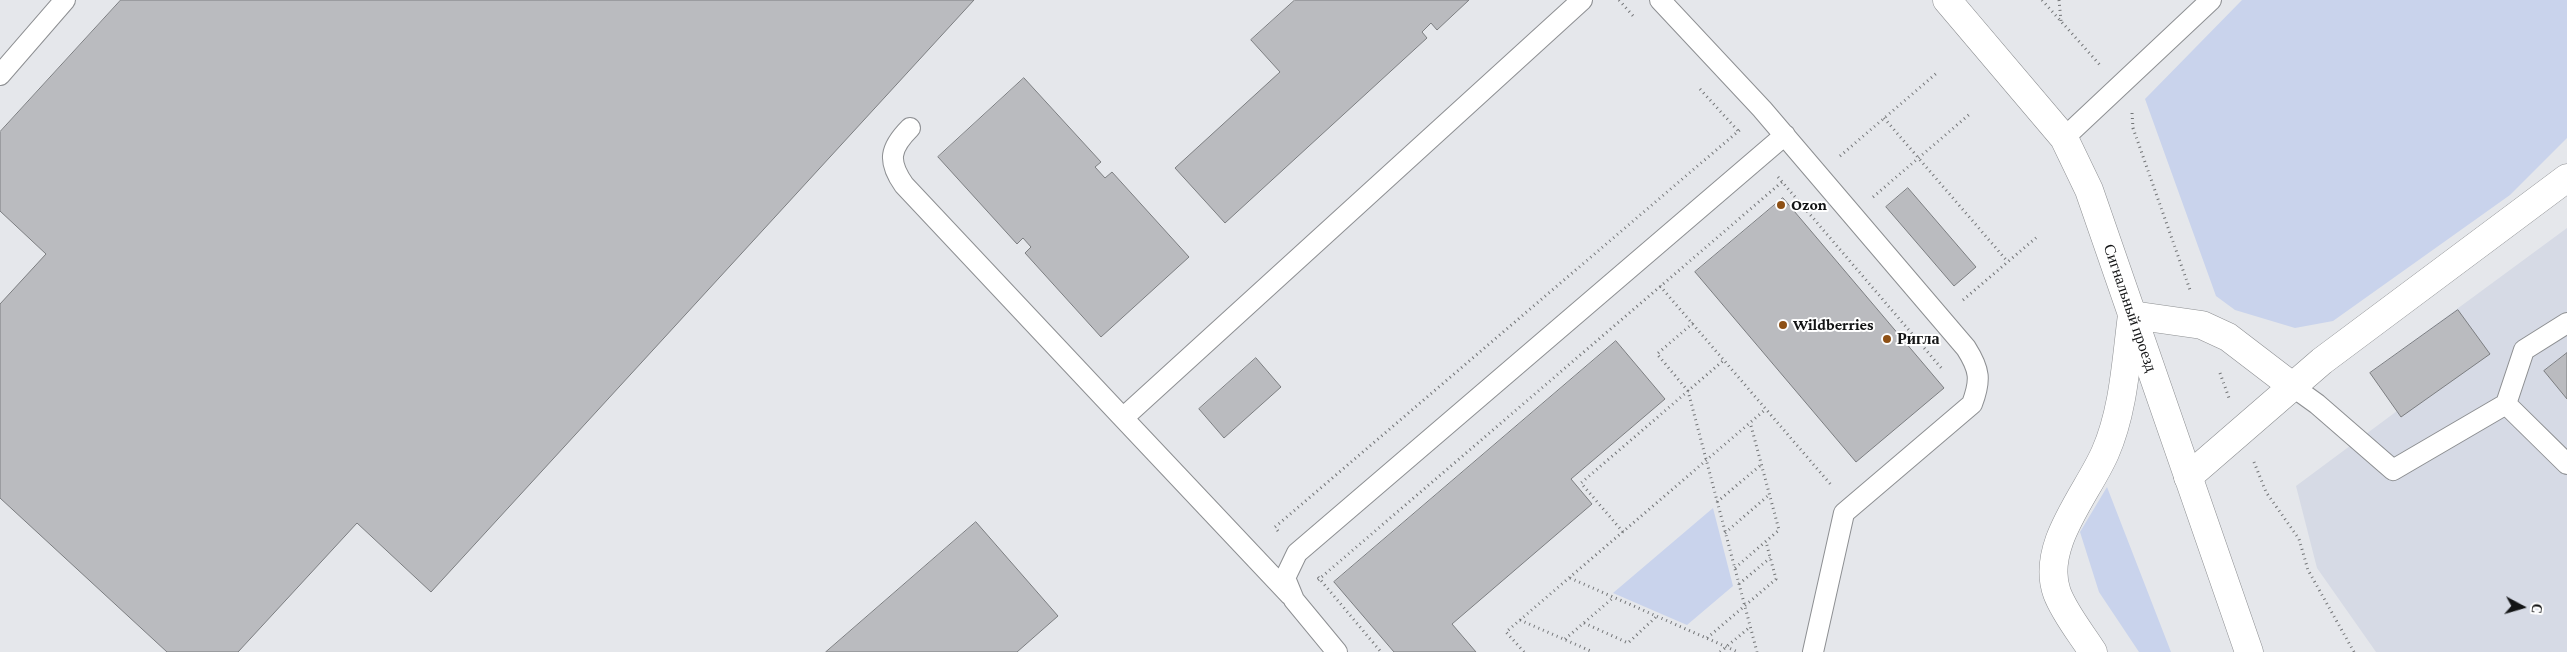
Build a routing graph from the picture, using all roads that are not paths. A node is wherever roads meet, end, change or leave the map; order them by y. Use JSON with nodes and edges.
{"nodes":[{"id":1,"x":65,"y":0,"type":"edge"},
{"id":2,"x":1582,"y":0,"type":"edge"},
{"id":3,"x":1660,"y":0,"type":"edge"},
{"id":4,"x":1947,"y":0,"type":"edge"},
{"id":5,"x":2211,"y":0,"type":"edge"},
{"id":6,"x":0,"y":75,"type":"edge"},
{"id":7,"x":910,"y":128,"type":"dead end"},
{"id":8,"x":1785,"y":135,"type":"junction"},
{"id":9,"x":2064,"y":138,"type":"junction"},
{"id":10,"x":2567,"y":178,"type":"edge"},
{"id":11,"x":2132,"y":315,"type":"junction"},
{"id":12,"x":2567,"y":323,"type":"edge"},
{"id":13,"x":2292,"y":386,"type":"junction"},
{"id":14,"x":2506,"y":404,"type":"junction"},
{"id":15,"x":1123,"y":418,"type":"junction"},
{"id":16,"x":2567,"y":464,"type":"edge"},
{"id":17,"x":2188,"y":477,"type":"junction"},
{"id":18,"x":1294,"y":600,"type":"junction"},
{"id":19,"x":1337,"y":652,"type":"edge"},
{"id":20,"x":1813,"y":652,"type":"edge"},
{"id":21,"x":2093,"y":652,"type":"edge"},
{"id":22,"x":2249,"y":652,"type":"edge"}],
"edges":[{"from":1,"to":6,"type":"lane"},
{"from":2,"to":15,"type":"lane"},
{"from":3,"to":8,"type":"lane"},
{"from":4,"to":9,"type":"street","name":"Сигнальный проезд"},
{"from":5,"to":9,"type":"lane"},
{"from":7,"to":15,"type":"lane"},
{"from":8,"to":18,"type":"lane"},
{"from":8,"to":20,"type":"lane"},
{"from":9,"to":11,"type":"street","name":"Сигнальный проезд"},
{"from":10,"to":13,"type":"street"},
{"from":11,"to":13,"type":"street"},
{"from":11,"to":17,"type":"street","name":"Сигнальный проезд"},
{"from":11,"to":21,"type":"street"},
{"from":12,"to":14,"type":"lane"},
{"from":13,"to":14,"type":"lane"},
{"from":13,"to":17,"type":"street"},
{"from":14,"to":16,"type":"lane"},
{"from":15,"to":18,"type":"lane"},
{"from":17,"to":22,"type":"street","name":"Сигнальный проезд"},
{"from":18,"to":19,"type":"lane"}]}
